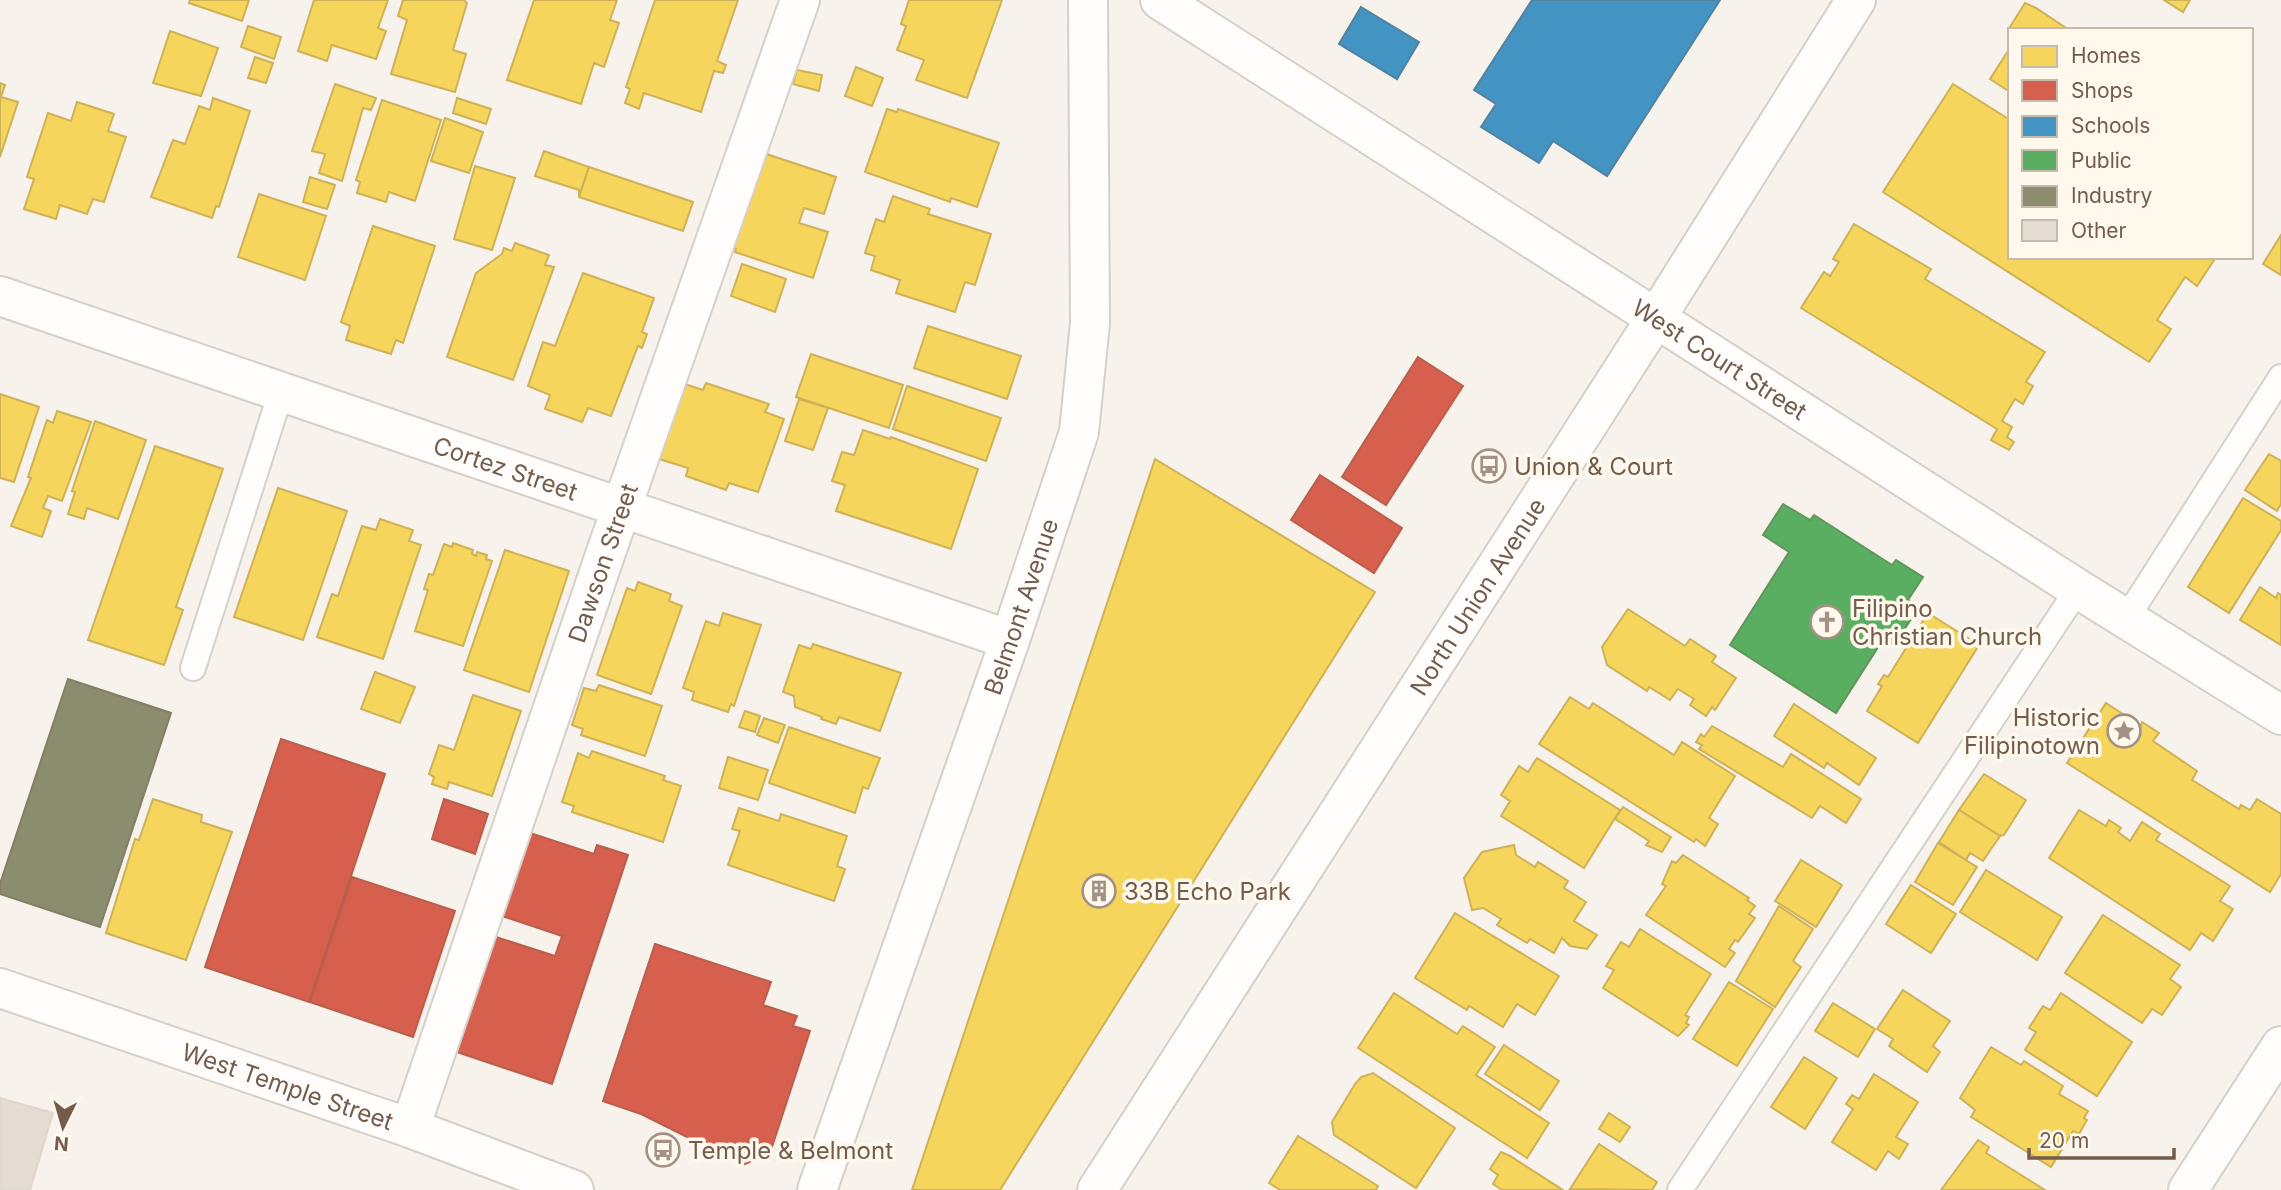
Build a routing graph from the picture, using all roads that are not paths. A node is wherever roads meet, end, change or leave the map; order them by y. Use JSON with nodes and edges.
{"nodes":[{"id":1,"x":800,"y":0,"type":"edge"},
{"id":2,"x":1088,"y":0,"type":"edge"},
{"id":3,"x":1160,"y":0,"type":"edge"},
{"id":4,"x":1856,"y":0,"type":"edge"},
{"id":5,"x":0,"y":296,"type":"edge"},
{"id":6,"x":1656,"y":318,"type":"junction"},
{"id":7,"x":2281,"y":377,"type":"edge"},
{"id":8,"x":281,"y":391,"type":"junction"},
{"id":9,"x":623,"y":508,"type":"junction"},
{"id":10,"x":2078,"y":589,"type":"junction"},
{"id":11,"x":2126,"y":619,"type":"junction"},
{"id":12,"x":1010,"y":640,"type":"junction"},
{"id":13,"x":193,"y":668,"type":"dead end"},
{"id":14,"x":2281,"y":715,"type":"edge"},
{"id":15,"x":0,"y":988,"type":"edge"},
{"id":16,"x":2281,"y":1046,"type":"edge"},
{"id":17,"x":410,"y":1128,"type":"junction"},
{"id":18,"x":574,"y":1190,"type":"edge"},
{"id":19,"x":817,"y":1190,"type":"edge"},
{"id":20,"x":1097,"y":1190,"type":"edge"},
{"id":21,"x":1680,"y":1190,"type":"edge"},
{"id":22,"x":2188,"y":1190,"type":"edge"}],
"edges":[{"from":1,"to":9,"type":"street","name":"Dawson Street"},
{"from":2,"to":12,"type":"street","name":"Belmont Avenue"},
{"from":3,"to":6,"type":"street","name":"West Court Street"},
{"from":4,"to":6,"type":"street","name":"North Union Avenue"},
{"from":5,"to":8,"type":"street","name":"Cortez Street"},
{"from":6,"to":10,"type":"street","name":"West Court Street"},
{"from":6,"to":20,"type":"street","name":"North Union Avenue"},
{"from":7,"to":11,"type":"lane"},
{"from":8,"to":9,"type":"street","name":"Cortez Street"},
{"from":8,"to":13,"type":"lane"},
{"from":9,"to":12,"type":"street","name":"Cortez Street"},
{"from":9,"to":17,"type":"street","name":"Dawson Street"},
{"from":10,"to":11,"type":"street","name":"West Court Street"},
{"from":10,"to":21,"type":"lane"},
{"from":11,"to":14,"type":"street","name":"West Court Street"},
{"from":12,"to":19,"type":"street","name":"Belmont Avenue"},
{"from":15,"to":17,"type":"street","name":"West Temple Street"},
{"from":16,"to":22,"type":"street"},
{"from":17,"to":18,"type":"street","name":"West Temple Street"}]}
